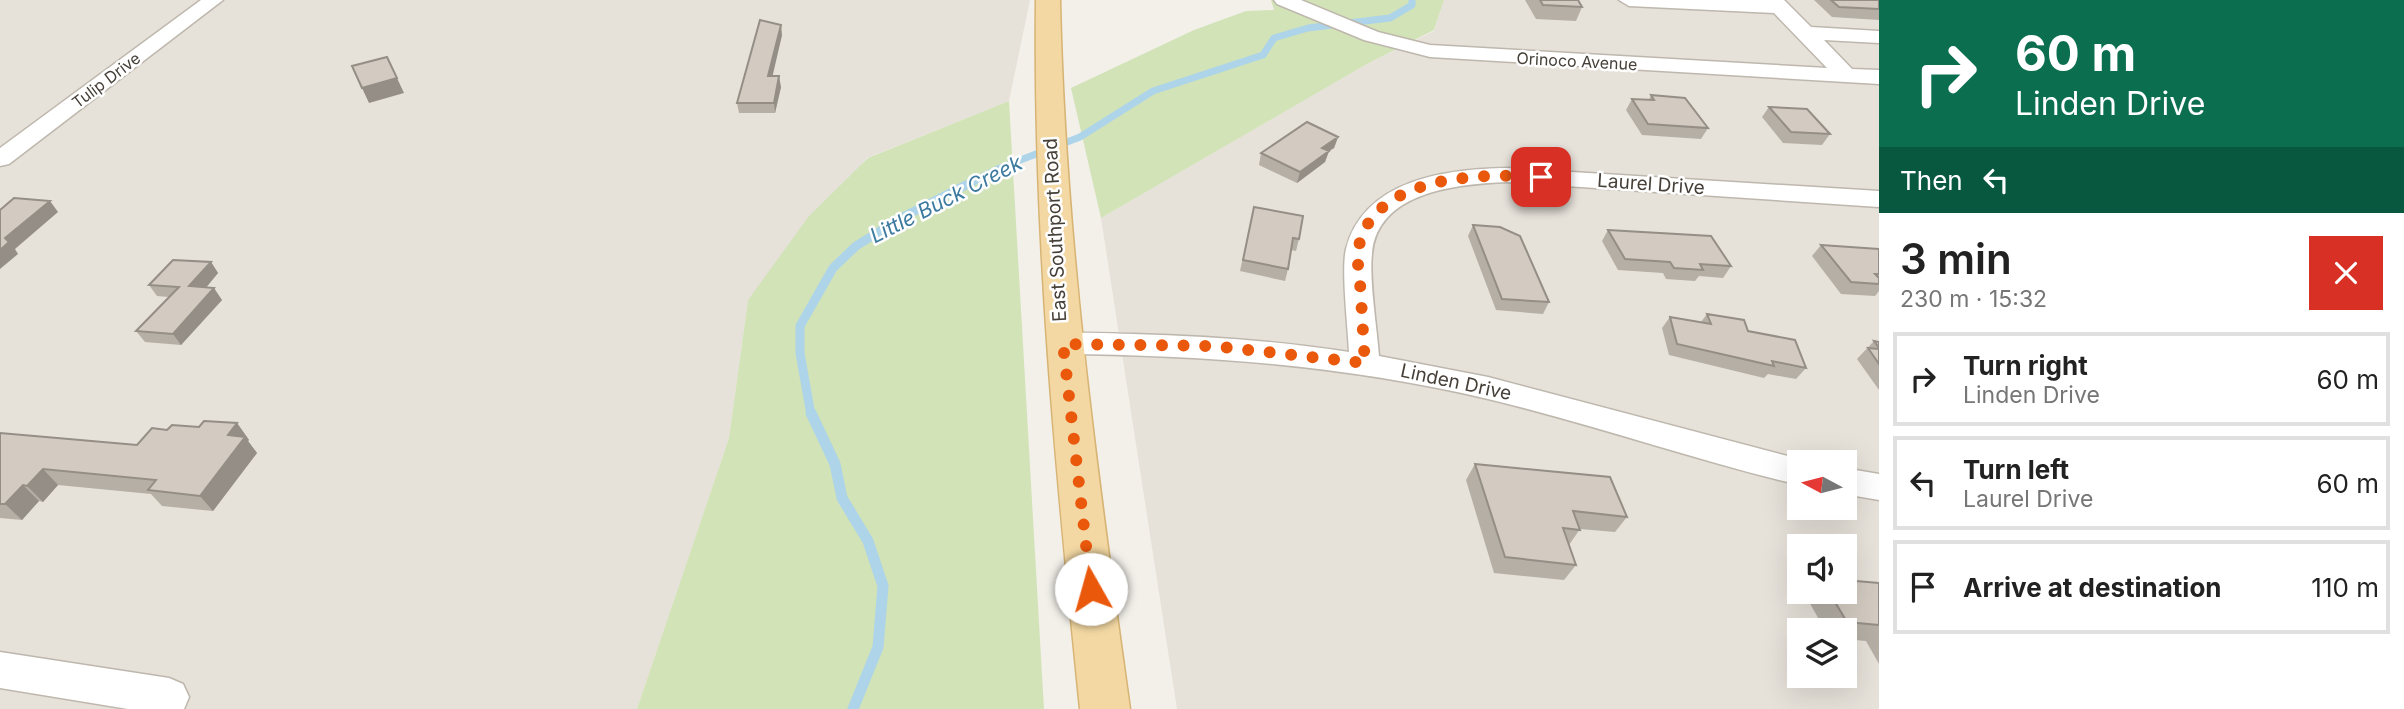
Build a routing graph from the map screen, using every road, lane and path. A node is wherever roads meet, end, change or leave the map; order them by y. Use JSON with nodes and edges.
{"nodes":[{"id":1,"x":213,"y":0,"type":"edge"},
{"id":2,"x":1048,"y":0,"type":"edge"},
{"id":3,"x":1629,"y":0,"type":"edge"},
{"id":4,"x":1292,"y":2,"type":"edge"},
{"id":5,"x":1776,"y":4,"type":"edge"},
{"id":6,"x":1805,"y":33,"type":"junction"},
{"id":7,"x":1879,"y":37,"type":"edge"},
{"id":8,"x":1846,"y":75,"type":"junction"},
{"id":9,"x":1879,"y":77,"type":"edge"},
{"id":10,"x":0,"y":159,"type":"edge"},
{"id":11,"x":1879,"y":199,"type":"edge"},
{"id":12,"x":1063,"y":344,"type":"junction"},
{"id":13,"x":1365,"y":363,"type":"junction"},
{"id":14,"x":1787,"y":469,"type":"edge"},
{"id":15,"x":1857,"y":483,"type":"edge"},
{"id":16,"x":1879,"y":486,"type":"edge"},
{"id":17,"x":0,"y":670,"type":"edge"},
{"id":18,"x":169,"y":697,"type":"dead end"},
{"id":19,"x":1105,"y":709,"type":"edge"}],
"edges":[{"from":1,"to":10,"type":"street","name":"Tulip Drive"},
{"from":2,"to":12,"type":"main road","name":"East Southport Road"},
{"from":3,"to":5,"type":"street"},
{"from":4,"to":8,"type":"street","name":"Orinoco Avenue"},
{"from":5,"to":6,"type":"street"},
{"from":6,"to":7,"type":"street"},
{"from":6,"to":8,"type":"street"},
{"from":8,"to":9,"type":"street","name":"Orinoco Avenue"},
{"from":11,"to":13,"type":"street","name":"Laurel Drive"},
{"from":12,"to":13,"type":"street","name":"Linden Drive"},
{"from":12,"to":19,"type":"main road","name":"East Southport Road"},
{"from":13,"to":14,"type":"street","name":"Linden Drive"},
{"from":15,"to":16,"type":"street"},
{"from":17,"to":18,"type":"street"}]}
